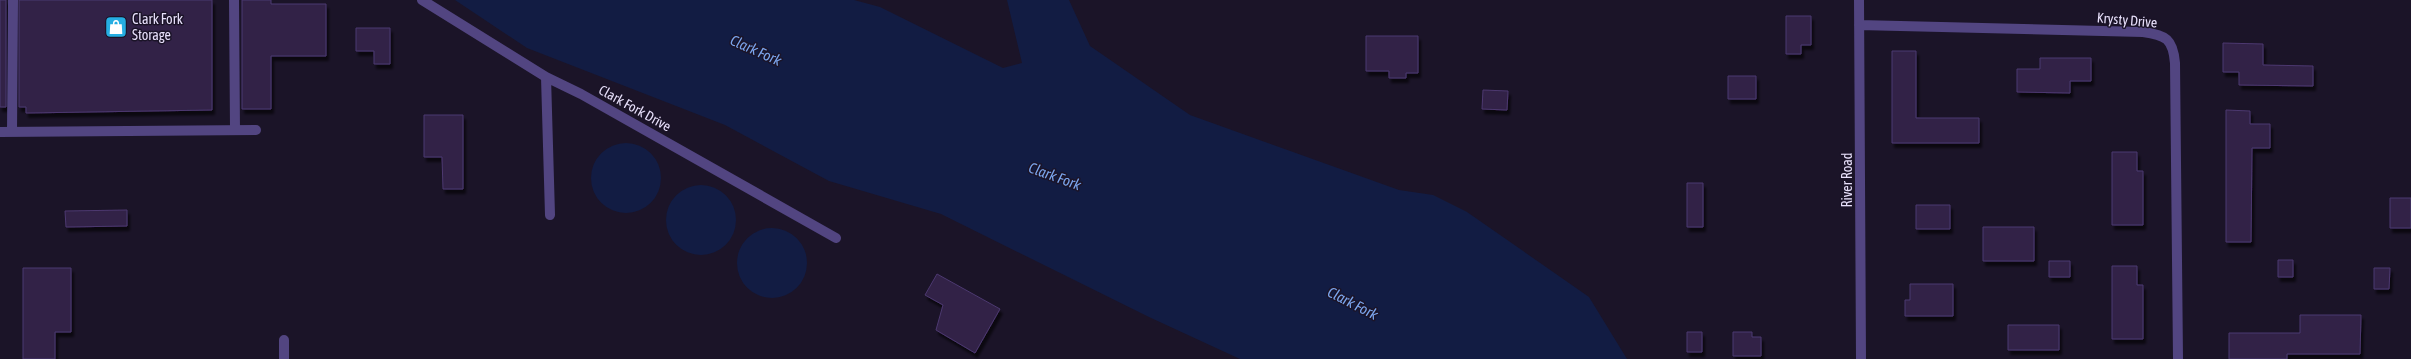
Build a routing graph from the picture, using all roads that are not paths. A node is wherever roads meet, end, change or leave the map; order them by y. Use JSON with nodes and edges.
{"nodes":[{"id":1,"x":13,"y":0,"type":"edge"},
{"id":2,"x":234,"y":0,"type":"edge"},
{"id":3,"x":422,"y":0,"type":"edge"},
{"id":4,"x":1859,"y":0,"type":"edge"},
{"id":5,"x":1859,"y":24,"type":"junction"},
{"id":6,"x":546,"y":78,"type":"junction"},
{"id":7,"x":235,"y":130,"type":"junction"},
{"id":8,"x":256,"y":130,"type":"dead end"},
{"id":9,"x":0,"y":132,"type":"edge"},
{"id":10,"x":12,"y":132,"type":"junction"},
{"id":11,"x":550,"y":215,"type":"dead end"},
{"id":12,"x":836,"y":238,"type":"dead end"},
{"id":13,"x":284,"y":340,"type":"dead end"},
{"id":14,"x":284,"y":359,"type":"edge"},
{"id":15,"x":1861,"y":359,"type":"edge"},
{"id":16,"x":2178,"y":359,"type":"edge"}],
"edges":[{"from":1,"to":10,"type":"street"},
{"from":2,"to":7,"type":"street"},
{"from":3,"to":6,"type":"street","name":"Clark Fork Drive"},
{"from":4,"to":5,"type":"street","name":"River Road"},
{"from":5,"to":15,"type":"street","name":"River Road"},
{"from":5,"to":16,"type":"street","name":"Krysty Drive"},
{"from":6,"to":11,"type":"street"},
{"from":6,"to":12,"type":"street","name":"Clark Fork Drive"},
{"from":7,"to":8,"type":"street"},
{"from":7,"to":10,"type":"street"},
{"from":9,"to":10,"type":"street"},
{"from":13,"to":14,"type":"street"}]}
